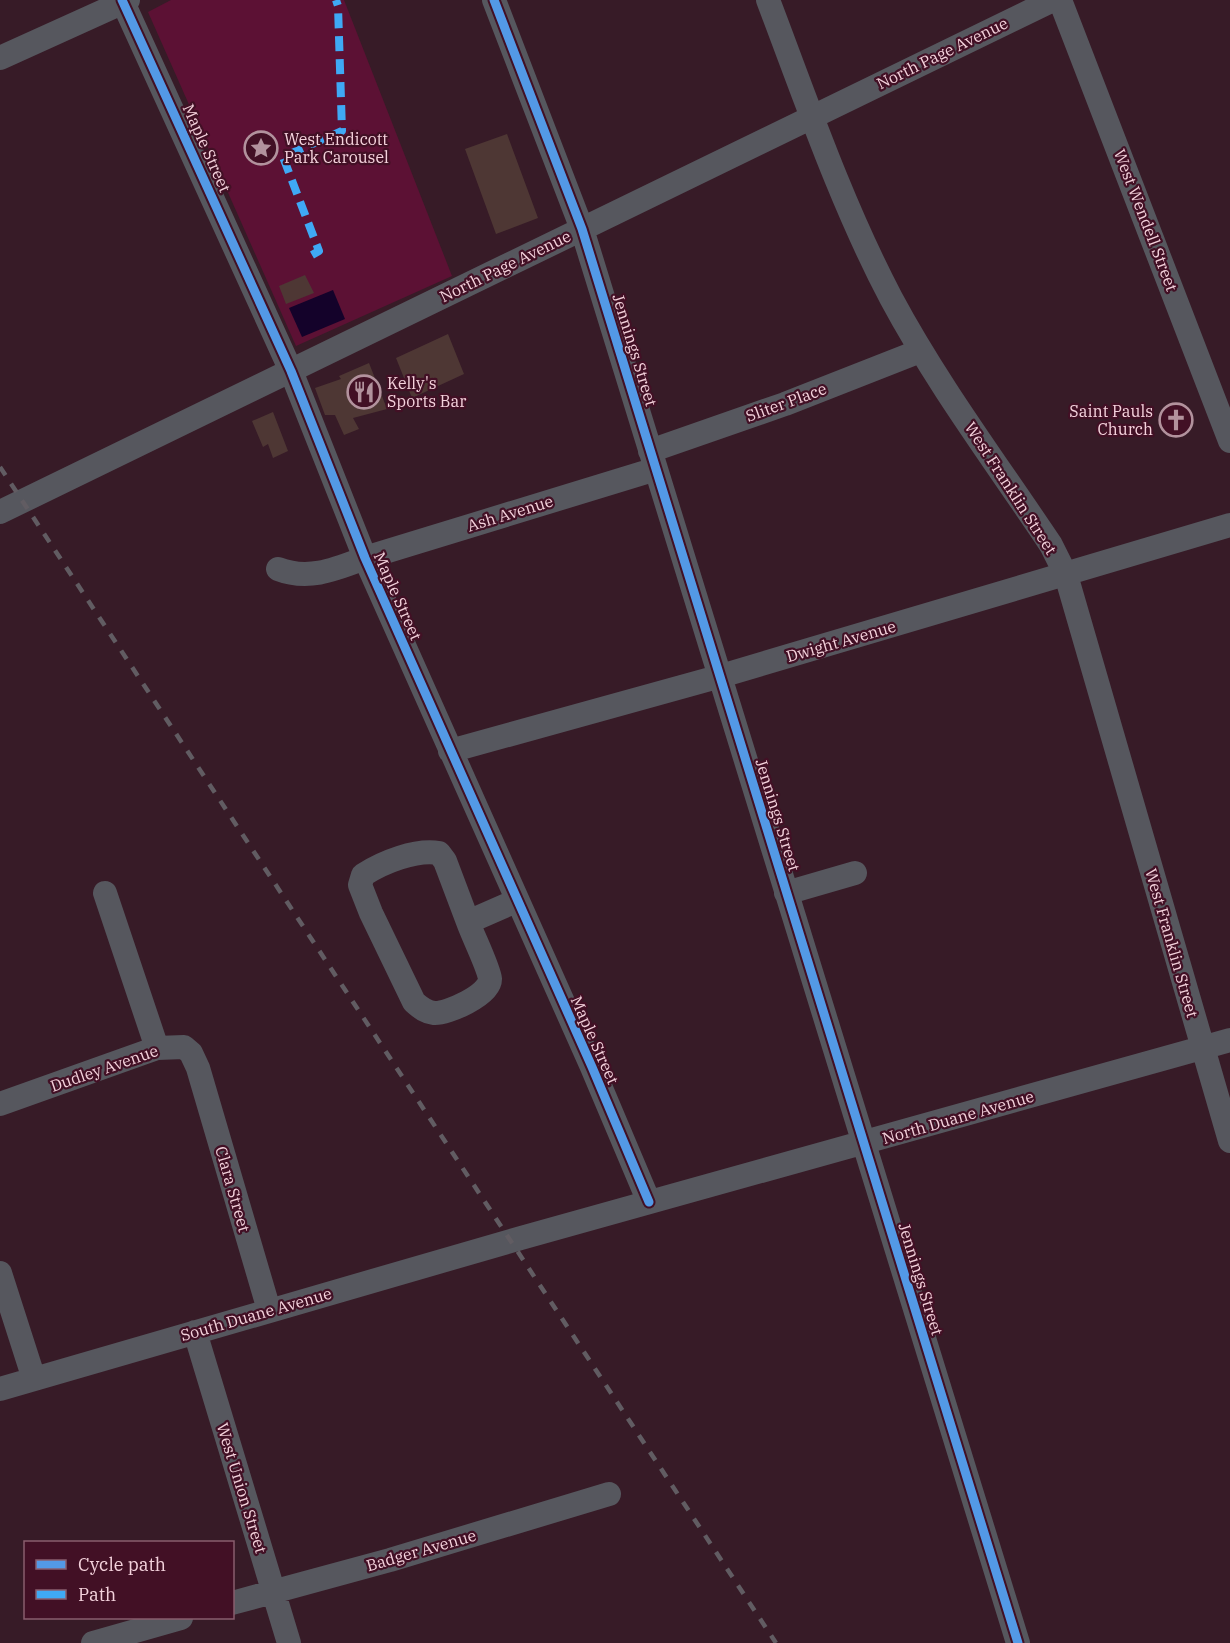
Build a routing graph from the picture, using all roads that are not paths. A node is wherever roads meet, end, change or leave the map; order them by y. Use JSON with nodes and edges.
{"nodes":[{"id":1,"x":494,"y":0,"type":"edge"},
{"id":2,"x":768,"y":0,"type":"edge"},
{"id":3,"x":1053,"y":0,"type":"edge"},
{"id":4,"x":1060,"y":0,"type":"edge"},
{"id":5,"x":124,"y":1,"type":"edge"},
{"id":6,"x":0,"y":58,"type":"edge"},
{"id":7,"x":812,"y":117,"type":"junction"},
{"id":8,"x":582,"y":229,"type":"junction"},
{"id":9,"x":920,"y":351,"type":"junction"},
{"id":10,"x":291,"y":371,"type":"junction"},
{"id":11,"x":1230,"y":441,"type":"edge"},
{"id":12,"x":653,"y":460,"type":"junction"},
{"id":13,"x":0,"y":512,"type":"edge"},
{"id":14,"x":1230,"y":525,"type":"edge"},
{"id":15,"x":365,"y":558,"type":"junction"},
{"id":16,"x":278,"y":569,"type":"dead end"},
{"id":17,"x":1066,"y":575,"type":"junction"},
{"id":18,"x":721,"y":676,"type":"junction"},
{"id":19,"x":450,"y":751,"type":"junction"},
{"id":20,"x":855,"y":873,"type":"dead end"},
{"id":21,"x":105,"y":893,"type":"dead end"},
{"id":22,"x":786,"y":893,"type":"junction"},
{"id":23,"x":516,"y":901,"type":"junction"},
{"id":24,"x":468,"y":922,"type":"junction"},
{"id":25,"x":1230,"y":1040,"type":"edge"},
{"id":26,"x":157,"y":1048,"type":"junction"},
{"id":27,"x":1203,"y":1048,"type":"junction"},
{"id":28,"x":198,"y":1068,"type":"joint"},
{"id":29,"x":0,"y":1104,"type":"edge"},
{"id":30,"x":1230,"y":1141,"type":"edge"},
{"id":31,"x":864,"y":1144,"type":"junction"},
{"id":32,"x":649,"y":1202,"type":"junction"},
{"id":33,"x":512,"y":1240,"type":"joint"},
{"id":34,"x":0,"y":1273,"type":"edge"},
{"id":35,"x":269,"y":1310,"type":"junction"},
{"id":36,"x":195,"y":1332,"type":"junction"},
{"id":37,"x":34,"y":1379,"type":"junction"},
{"id":38,"x":0,"y":1389,"type":"edge"},
{"id":39,"x":609,"y":1494,"type":"dead end"},
{"id":40,"x":273,"y":1591,"type":"junction"},
{"id":41,"x":234,"y":1602,"type":"edge"},
{"id":42,"x":175,"y":1619,"type":"edge"},
{"id":43,"x":119,"y":1639,"type":"edge"},
{"id":44,"x":93,"y":1643,"type":"edge"},
{"id":45,"x":290,"y":1643,"type":"edge"},
{"id":46,"x":1018,"y":1643,"type":"edge"}],
"edges":[{"from":1,"to":8,"type":"street","name":"Jennings Street"},
{"from":2,"to":7,"type":"street","name":"West Franklin Street"},
{"from":3,"to":7,"type":"street","name":"North Page Avenue"},
{"from":4,"to":11,"type":"street","name":"West Wendell Street"},
{"from":5,"to":6,"type":"street"},
{"from":5,"to":10,"type":"street","name":"Maple Street"},
{"from":7,"to":8,"type":"street","name":"North Page Avenue"},
{"from":7,"to":9,"type":"street","name":"West Franklin Street"},
{"from":8,"to":10,"type":"street","name":"North Page Avenue"},
{"from":8,"to":12,"type":"street","name":"Jennings Street"},
{"from":9,"to":12,"type":"street","name":"Sliter Place"},
{"from":9,"to":17,"type":"street","name":"West Franklin Street"},
{"from":10,"to":13,"type":"street","name":"North Page Avenue"},
{"from":10,"to":15,"type":"street","name":"Maple Street"},
{"from":12,"to":15,"type":"street","name":"Ash Avenue"},
{"from":12,"to":18,"type":"street","name":"Jennings Street"},
{"from":14,"to":17,"type":"street","name":"Dwight Avenue"},
{"from":15,"to":16,"type":"street","name":"Ash Avenue"},
{"from":15,"to":19,"type":"street","name":"Maple Street"},
{"from":17,"to":18,"type":"street","name":"Dwight Avenue"},
{"from":17,"to":27,"type":"street","name":"West Franklin Street"},
{"from":18,"to":19,"type":"street","name":"Dwight Avenue"},
{"from":18,"to":22,"type":"street","name":"Jennings Street"},
{"from":19,"to":23,"type":"street","name":"Maple Street"},
{"from":20,"to":22,"type":"street"},
{"from":21,"to":26,"type":"street"},
{"from":22,"to":31,"type":"street","name":"Jennings Street"},
{"from":23,"to":24,"type":"street"},
{"from":23,"to":32,"type":"street","name":"Maple Street"},
{"from":24,"to":24,"type":"street"},
{"from":25,"to":27,"type":"street","name":"North Duane Avenue"},
{"from":26,"to":28,"type":"street","name":"Dudley Avenue"},
{"from":26,"to":29,"type":"street","name":"Dudley Avenue"},
{"from":27,"to":30,"type":"street","name":"West Franklin Street"},
{"from":27,"to":31,"type":"street","name":"North Duane Avenue"},
{"from":28,"to":35,"type":"street","name":"Clara Street"},
{"from":31,"to":32,"type":"street","name":"North Duane Avenue"},
{"from":31,"to":46,"type":"street","name":"Jennings Street"},
{"from":32,"to":33,"type":"street","name":"North Duane Avenue"},
{"from":33,"to":35,"type":"street","name":"South Duane Avenue"},
{"from":34,"to":37,"type":"street"},
{"from":35,"to":36,"type":"street","name":"South Duane Avenue"},
{"from":36,"to":37,"type":"street","name":"South Duane Avenue"},
{"from":36,"to":40,"type":"street","name":"West Union Street"},
{"from":37,"to":38,"type":"street","name":"South Duane Avenue"},
{"from":39,"to":40,"type":"street","name":"Badger Avenue"},
{"from":40,"to":41,"type":"street","name":"Badger Avenue"},
{"from":40,"to":45,"type":"street","name":"West Union Street"},
{"from":42,"to":43,"type":"street"},
{"from":43,"to":44,"type":"street"}]}
